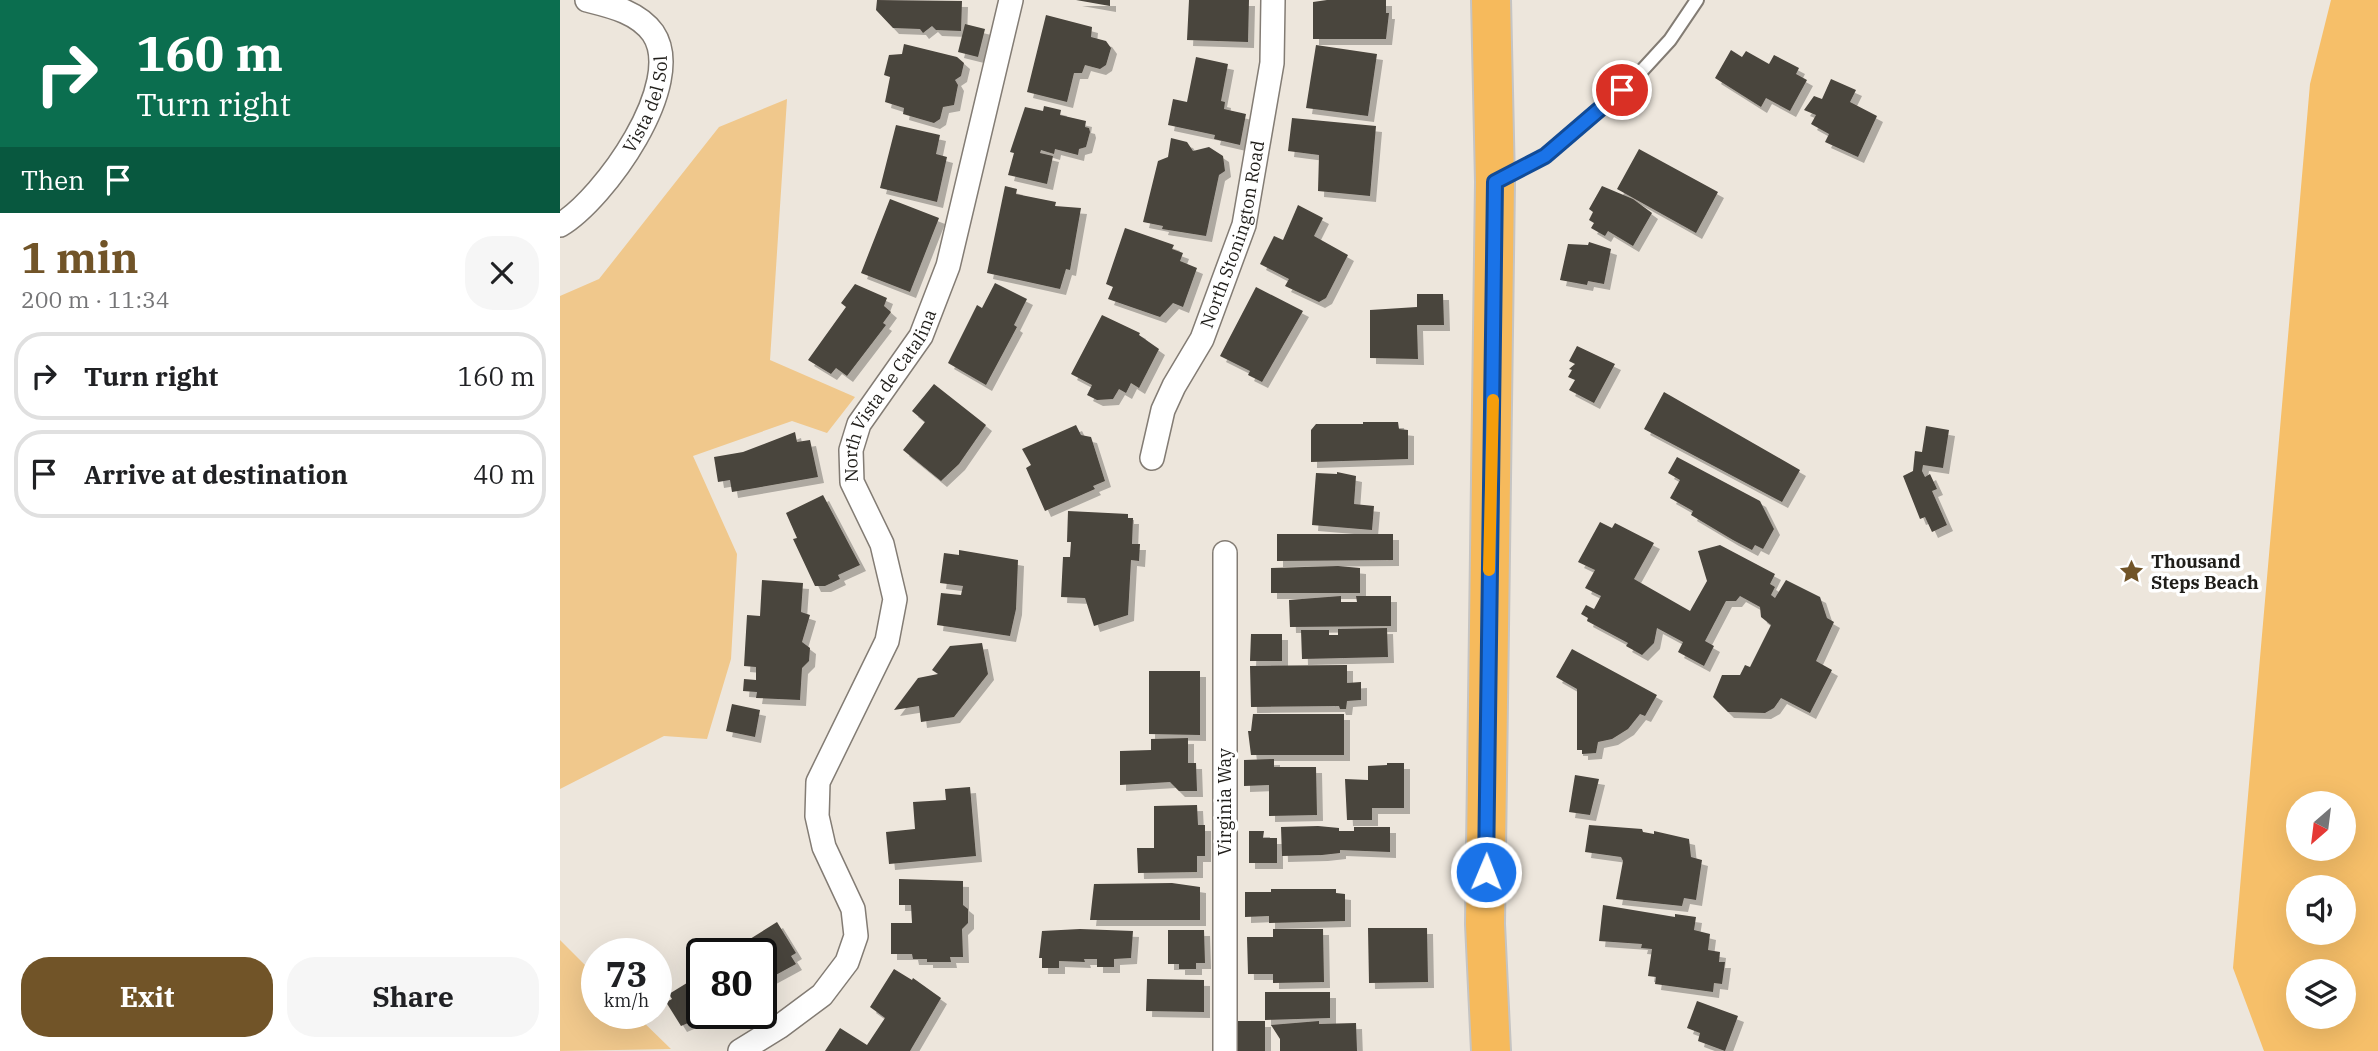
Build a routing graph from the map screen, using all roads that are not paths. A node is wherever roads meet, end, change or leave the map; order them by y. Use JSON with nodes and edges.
{"nodes":[{"id":1,"x":587,"y":0,"type":"edge"},
{"id":2,"x":1011,"y":0,"type":"edge"},
{"id":3,"x":1273,"y":0,"type":"edge"},
{"id":4,"x":1490,"y":0,"type":"edge"},
{"id":5,"x":1697,"y":0,"type":"edge"},
{"id":6,"x":1495,"y":182,"type":"junction"},
{"id":7,"x":560,"y":225,"type":"edge"},
{"id":8,"x":1152,"y":458,"type":"dead end"},
{"id":9,"x":1225,"y":553,"type":"dead end"},
{"id":10,"x":740,"y":1051,"type":"edge"},
{"id":11,"x":1225,"y":1051,"type":"edge"},
{"id":12,"x":1491,"y":1051,"type":"edge"}],
"edges":[{"from":1,"to":7,"type":"street","name":"Vista del Sol"},
{"from":2,"to":10,"type":"street","name":"North Vista de Catalina"},
{"from":3,"to":8,"type":"street","name":"North Stonington Road"},
{"from":4,"to":6,"type":"highway"},
{"from":5,"to":6,"type":"lane"},
{"from":6,"to":12,"type":"highway"},
{"from":9,"to":11,"type":"street","name":"Virginia Way"}]}
